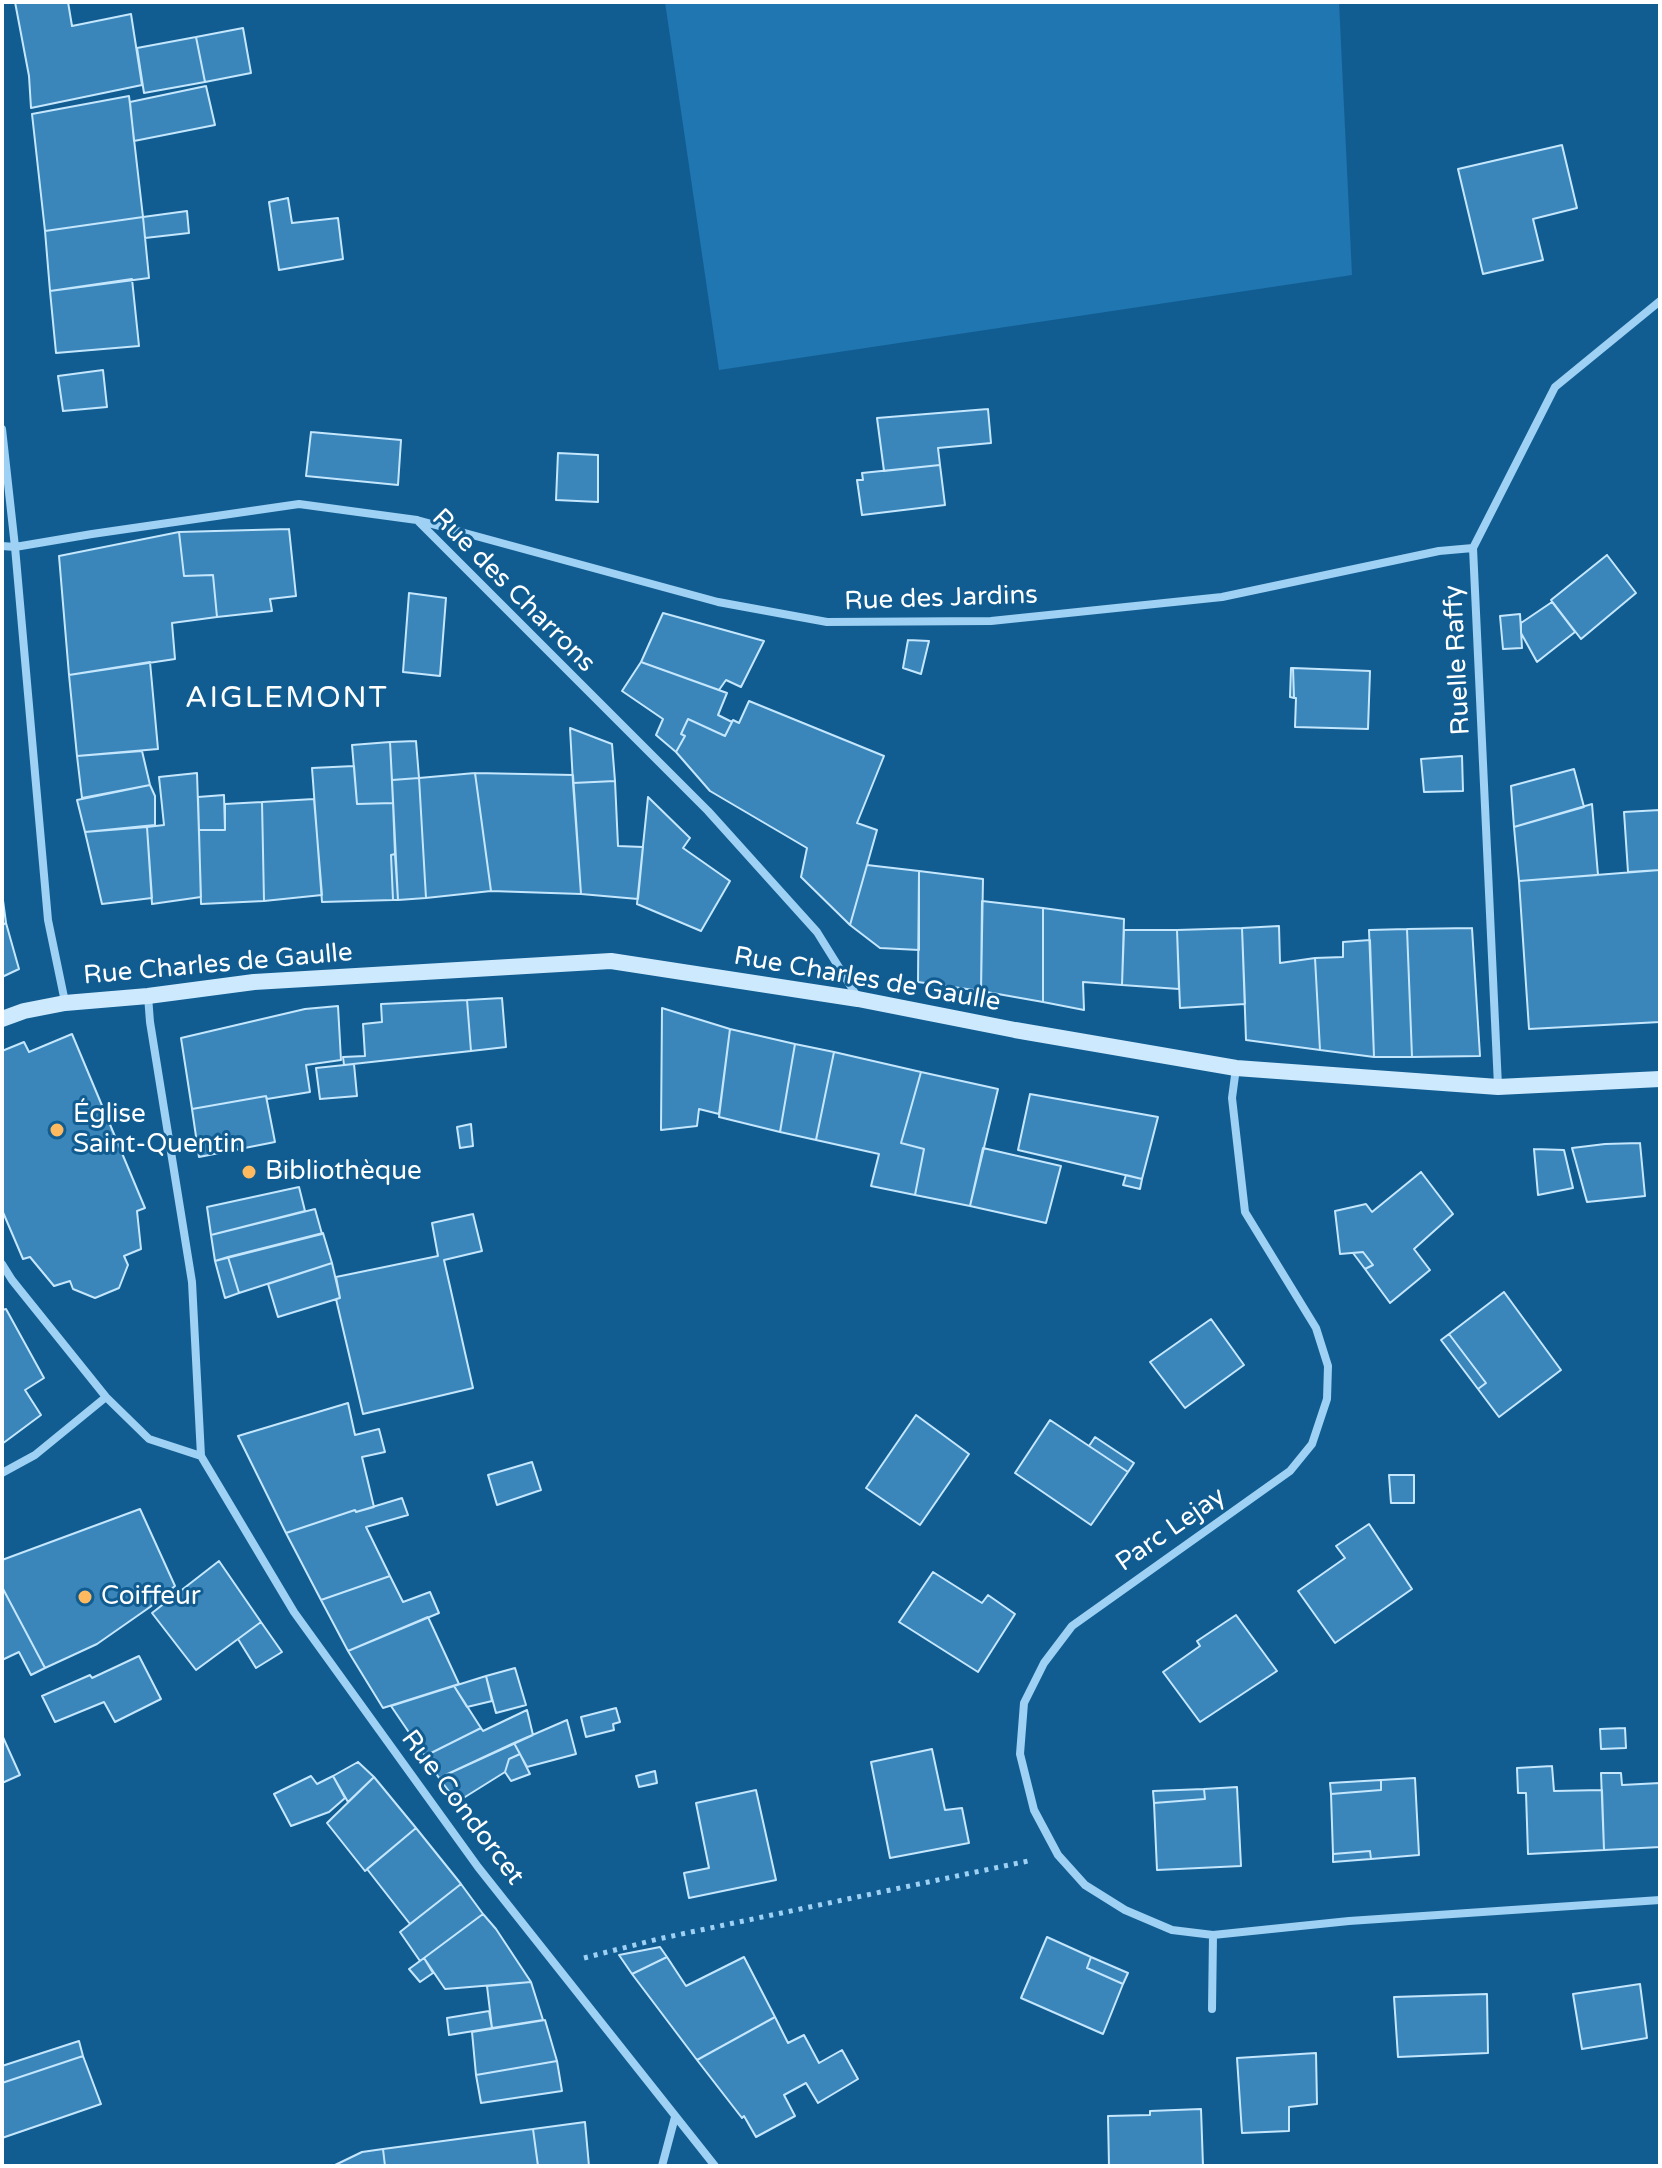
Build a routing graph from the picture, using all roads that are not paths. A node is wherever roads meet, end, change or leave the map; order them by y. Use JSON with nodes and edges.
{"nodes":[{"id":1,"x":1660,"y":301,"type":"edge"},
{"id":2,"x":2,"y":429,"type":"edge"},
{"id":3,"x":417,"y":520,"type":"junction"},
{"id":4,"x":2,"y":546,"type":"edge"},
{"id":5,"x":15,"y":547,"type":"junction"},
{"id":6,"x":1473,"y":548,"type":"junction"},
{"id":7,"x":148,"y":996,"type":"junction"},
{"id":8,"x":858,"y":999,"type":"junction"},
{"id":9,"x":65,"y":1003,"type":"junction"},
{"id":10,"x":2,"y":1019,"type":"edge"},
{"id":11,"x":1236,"y":1068,"type":"junction"},
{"id":12,"x":1660,"y":1079,"type":"edge"},
{"id":13,"x":1498,"y":1087,"type":"junction"},
{"id":14,"x":2,"y":1264,"type":"edge"},
{"id":15,"x":106,"y":1397,"type":"junction"},
{"id":16,"x":201,"y":1456,"type":"junction"},
{"id":17,"x":2,"y":1473,"type":"edge"},
{"id":18,"x":1660,"y":1900,"type":"edge"},
{"id":19,"x":1213,"y":1935,"type":"junction"},
{"id":20,"x":1212,"y":2009,"type":"dead end"},
{"id":21,"x":675,"y":2117,"type":"junction"},
{"id":22,"x":662,"y":2166,"type":"edge"},
{"id":23,"x":715,"y":2166,"type":"edge"}],
"edges":[{"from":1,"to":6,"type":"street","name":"Ruelle Raffy"},
{"from":2,"to":5,"type":"street"},
{"from":3,"to":5,"type":"street","name":"Rue des Charrons"},
{"from":3,"to":6,"type":"street","name":"Rue des Jardins"},
{"from":3,"to":8,"type":"street","name":"Rue des Charrons"},
{"from":4,"to":5,"type":"street","name":"Rue des Charrons"},
{"from":5,"to":9,"type":"street"},
{"from":6,"to":13,"type":"street","name":"Ruelle Raffy"},
{"from":7,"to":8,"type":"street","name":"Rue Charles de Gaulle"},
{"from":7,"to":9,"type":"street","name":"Rue Charles de Gaulle"},
{"from":7,"to":16,"type":"street","name":"Rue Condorcet"},
{"from":8,"to":11,"type":"street","name":"Rue Charles de Gaulle"},
{"from":9,"to":10,"type":"street","name":"Rue Charles de Gaulle"},
{"from":11,"to":13,"type":"street","name":"Rue Charles de Gaulle"},
{"from":11,"to":19,"type":"street","name":"Parc Lejay"},
{"from":12,"to":13,"type":"street","name":"Rue Charles de Gaulle"},
{"from":14,"to":15,"type":"street"},
{"from":15,"to":16,"type":"street"},
{"from":15,"to":17,"type":"street"},
{"from":16,"to":21,"type":"street","name":"Rue Condorcet"},
{"from":18,"to":19,"type":"street","name":"Parc Lejay"},
{"from":19,"to":20,"type":"street"},
{"from":21,"to":22,"type":"street"},
{"from":21,"to":23,"type":"street","name":"Rue Condorcet"}]}
